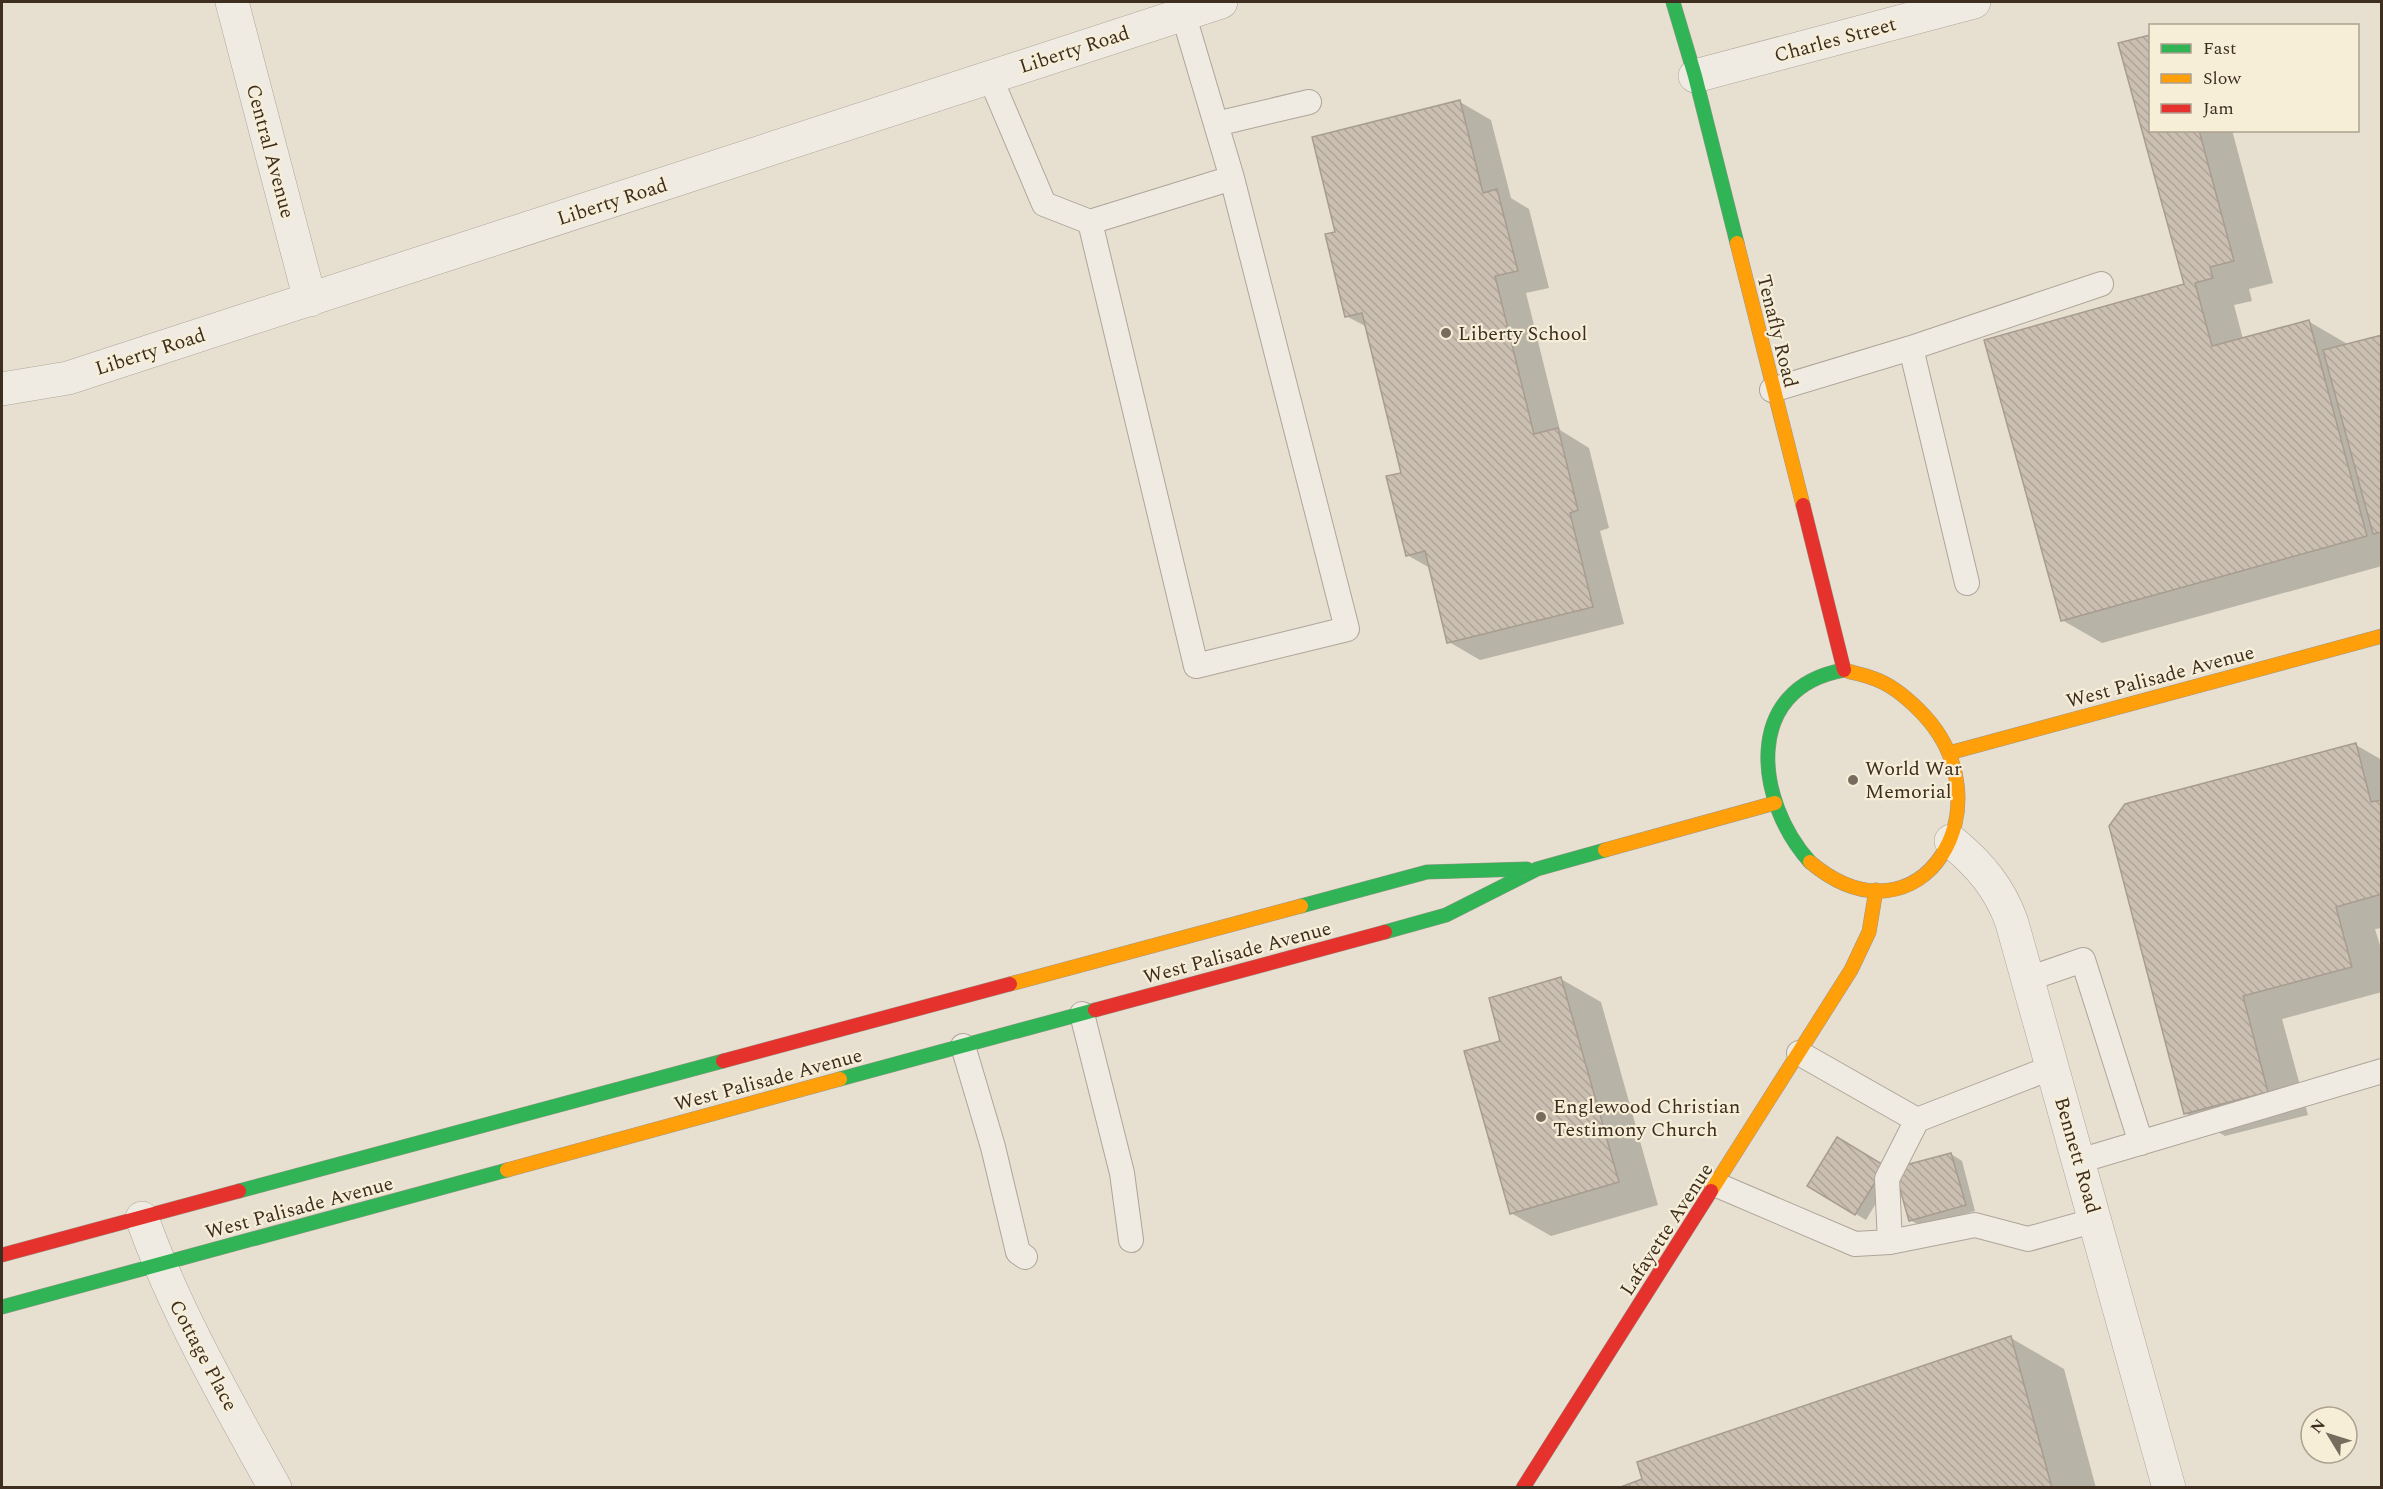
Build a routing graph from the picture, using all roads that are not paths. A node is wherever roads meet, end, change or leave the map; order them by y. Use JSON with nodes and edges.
{"nodes":[{"id":1,"x":232,"y":2,"type":"edge"},
{"id":2,"x":1221,"y":2,"type":"edge"},
{"id":3,"x":1673,"y":2,"type":"edge"},
{"id":4,"x":1974,"y":2,"type":"edge"},
{"id":5,"x":1183,"y":13,"type":"junction"},
{"id":6,"x":1695,"y":76,"type":"junction"},
{"id":7,"x":990,"y":77,"type":"junction"},
{"id":8,"x":1309,"y":102,"type":"dead end"},
{"id":9,"x":1216,"y":124,"type":"junction"},
{"id":10,"x":1232,"y":178,"type":"junction"},
{"id":11,"x":1090,"y":222,"type":"junction"},
{"id":12,"x":2101,"y":284,"type":"dead end"},
{"id":13,"x":310,"y":300,"type":"junction"},
{"id":14,"x":1911,"y":348,"type":"junction"},
{"id":15,"x":2,"y":389,"type":"edge"},
{"id":16,"x":1772,"y":390,"type":"junction"},
{"id":17,"x":1967,"y":583,"type":"dead end"},
{"id":18,"x":2382,"y":636,"type":"edge"},
{"id":19,"x":1844,"y":670,"type":"junction"},
{"id":20,"x":1949,"y":753,"type":"junction"},
{"id":21,"x":1775,"y":803,"type":"junction"},
{"id":22,"x":1951,"y":841,"type":"junction"},
{"id":23,"x":1537,"y":869,"type":"junction"},
{"id":24,"x":1876,"y":891,"type":"junction"},
{"id":25,"x":2028,"y":979,"type":"junction"},
{"id":26,"x":1010,"y":984,"type":"junction"},
{"id":27,"x":1082,"y":1014,"type":"junction"},
{"id":28,"x":1021,"y":1031,"type":"junction"},
{"id":29,"x":963,"y":1046,"type":"junction"},
{"id":30,"x":1799,"y":1053,"type":"junction"},
{"id":31,"x":2053,"y":1067,"type":"junction"},
{"id":32,"x":2382,"y":1071,"type":"edge"},
{"id":33,"x":1917,"y":1120,"type":"junction"},
{"id":34,"x":2142,"y":1143,"type":"junction"},
{"id":35,"x":2079,"y":1161,"type":"junction"},
{"id":36,"x":1717,"y":1185,"type":"junction"},
{"id":37,"x":142,"y":1218,"type":"junction"},
{"id":38,"x":2096,"y":1220,"type":"junction"},
{"id":39,"x":1131,"y":1240,"type":"dead end"},
{"id":40,"x":1890,"y":1242,"type":"junction"},
{"id":41,"x":2,"y":1255,"type":"edge"},
{"id":42,"x":1025,"y":1257,"type":"dead end"},
{"id":43,"x":159,"y":1265,"type":"junction"},
{"id":44,"x":2,"y":1307,"type":"edge"},
{"id":45,"x":275,"y":1488,"type":"edge"},
{"id":46,"x":1523,"y":1488,"type":"edge"},
{"id":47,"x":2169,"y":1488,"type":"edge"}],
"edges":[{"from":1,"to":13,"type":"street","name":"Central Avenue"},
{"from":2,"to":5,"type":"street","name":"Liberty Road"},
{"from":3,"to":6,"type":"main road","name":"Tenafly Road"},
{"from":4,"to":6,"type":"street","name":"Charles Street"},
{"from":5,"to":7,"type":"street","name":"Liberty Road"},
{"from":5,"to":9,"type":"lane"},
{"from":6,"to":16,"type":"main road","name":"Tenafly Road"},
{"from":7,"to":11,"type":"lane"},
{"from":7,"to":13,"type":"street","name":"Liberty Road"},
{"from":8,"to":9,"type":"lane"},
{"from":9,"to":10,"type":"lane"},
{"from":10,"to":11,"type":"lane"},
{"from":10,"to":11,"type":"lane"},
{"from":12,"to":14,"type":"lane"},
{"from":13,"to":15,"type":"street","name":"Liberty Road"},
{"from":14,"to":16,"type":"lane"},
{"from":14,"to":17,"type":"lane"},
{"from":16,"to":19,"type":"main road","name":"Tenafly Road"},
{"from":18,"to":20,"type":"main road","name":"West Palisade Avenue"},
{"from":19,"to":20,"type":"main road"},
{"from":19,"to":21,"type":"main road"},
{"from":20,"to":22,"type":"main road"},
{"from":21,"to":23,"type":"main road","name":"West Palisade Avenue"},
{"from":21,"to":24,"type":"main road"},
{"from":22,"to":24,"type":"main road"},
{"from":22,"to":25,"type":"street","name":"Bennett Road"},
{"from":23,"to":26,"type":"main road","name":"West Palisade Avenue"},
{"from":23,"to":27,"type":"main road","name":"West Palisade Avenue"},
{"from":24,"to":30,"type":"main road","name":"Lafayette Avenue"},
{"from":25,"to":31,"type":"street","name":"Bennett Road"},
{"from":25,"to":34,"type":"lane"},
{"from":26,"to":28,"type":"main road"},
{"from":26,"to":37,"type":"main road","name":"West Palisade Avenue"},
{"from":27,"to":28,"type":"main road","name":"West Palisade Avenue"},
{"from":27,"to":39,"type":"lane"},
{"from":28,"to":29,"type":"main road","name":"West Palisade Avenue"},
{"from":29,"to":42,"type":"lane"},
{"from":29,"to":43,"type":"main road","name":"West Palisade Avenue"},
{"from":30,"to":33,"type":"lane"},
{"from":30,"to":36,"type":"main road","name":"Lafayette Avenue"},
{"from":31,"to":33,"type":"lane"},
{"from":31,"to":35,"type":"street","name":"Bennett Road"},
{"from":32,"to":34,"type":"lane"},
{"from":33,"to":40,"type":"lane"},
{"from":34,"to":35,"type":"lane"},
{"from":35,"to":38,"type":"street","name":"Bennett Road"},
{"from":36,"to":40,"type":"lane"},
{"from":36,"to":46,"type":"main road","name":"Lafayette Avenue"},
{"from":37,"to":41,"type":"main road","name":"West Palisade Avenue"},
{"from":37,"to":43,"type":"street","name":"Cottage Place"},
{"from":38,"to":40,"type":"lane"},
{"from":38,"to":47,"type":"street","name":"Bennett Road"},
{"from":43,"to":44,"type":"main road","name":"West Palisade Avenue"},
{"from":43,"to":45,"type":"street","name":"Cottage Place"}]}
